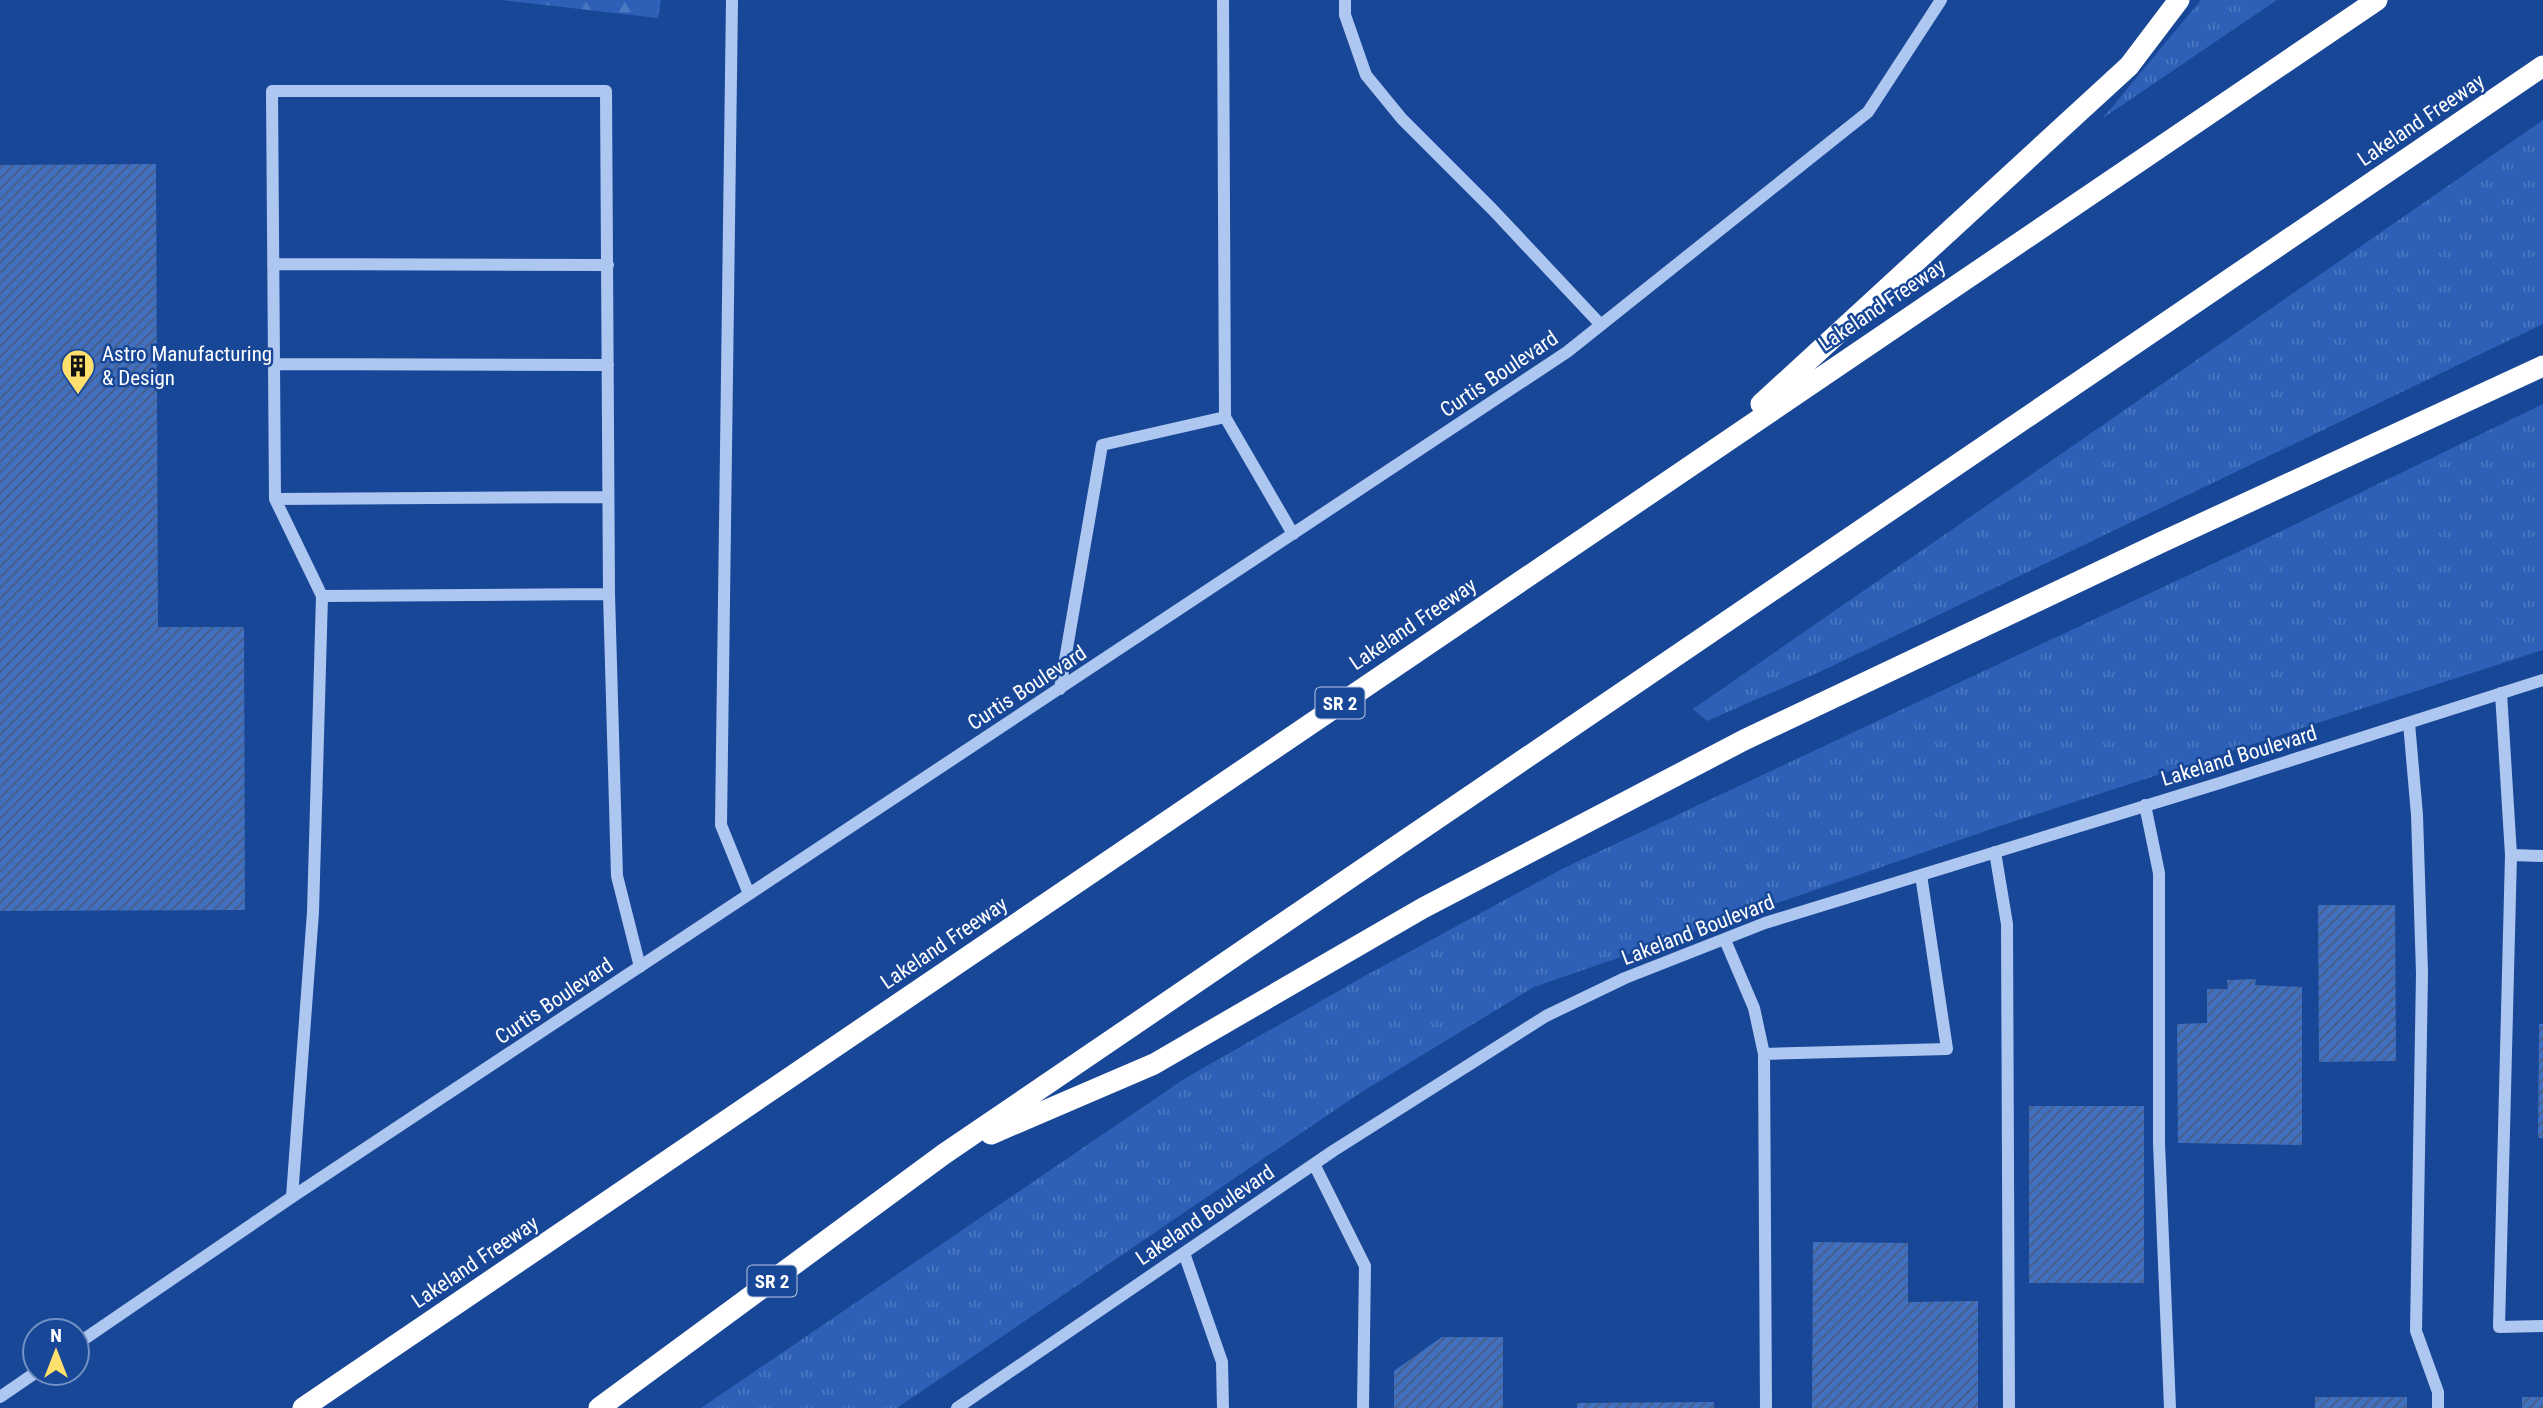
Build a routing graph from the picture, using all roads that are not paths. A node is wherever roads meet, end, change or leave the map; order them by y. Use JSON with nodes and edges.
{"nodes":[{"id":1,"x":732,"y":0,"type":"edge"},
{"id":2,"x":1223,"y":0,"type":"edge"},
{"id":3,"x":1345,"y":0,"type":"edge"},
{"id":4,"x":1941,"y":0,"type":"edge"},
{"id":5,"x":2179,"y":0,"type":"edge"},
{"id":6,"x":2377,"y":0,"type":"edge"},
{"id":7,"x":2543,"y":66,"type":"edge"},
{"id":8,"x":273,"y":264,"type":"junction"},
{"id":9,"x":608,"y":265,"type":"junction"},
{"id":10,"x":1601,"y":325,"type":"junction"},
{"id":11,"x":274,"y":364,"type":"junction"},
{"id":12,"x":608,"y":365,"type":"junction"},
{"id":13,"x":2543,"y":366,"type":"edge"},
{"id":14,"x":1225,"y":417,"type":"junction"},
{"id":15,"x":1708,"y":453,"type":"junction"},
{"id":16,"x":608,"y":497,"type":"junction"},
{"id":17,"x":275,"y":499,"type":"junction"},
{"id":18,"x":1293,"y":534,"type":"junction"},
{"id":19,"x":609,"y":594,"type":"junction"},
{"id":20,"x":322,"y":596,"type":"junction"},
{"id":21,"x":2543,"y":680,"type":"edge"},
{"id":22,"x":1059,"y":689,"type":"junction"},
{"id":23,"x":2501,"y":693,"type":"junction"},
{"id":24,"x":2409,"y":723,"type":"junction"},
{"id":25,"x":2145,"y":805,"type":"junction"},
{"id":26,"x":1995,"y":852,"type":"junction"},
{"id":27,"x":2511,"y":855,"type":"junction"},
{"id":28,"x":2543,"y":856,"type":"edge"},
{"id":29,"x":1921,"y":875,"type":"junction"},
{"id":30,"x":749,"y":894,"type":"junction"},
{"id":31,"x":1725,"y":940,"type":"junction"},
{"id":32,"x":640,"y":967,"type":"junction"},
{"id":33,"x":1764,"y":1054,"type":"junction"},
{"id":34,"x":944,"y":1154,"type":"junction"},
{"id":35,"x":1314,"y":1164,"type":"junction"},
{"id":36,"x":292,"y":1197,"type":"junction"},
{"id":37,"x":1184,"y":1253,"type":"junction"},
{"id":38,"x":2543,"y":1326,"type":"edge"},
{"id":39,"x":91,"y":1334,"type":"edge"},
{"id":40,"x":21,"y":1383,"type":"edge"},
{"id":41,"x":0,"y":1397,"type":"edge"},
{"id":42,"x":303,"y":1408,"type":"edge"},
{"id":43,"x":599,"y":1408,"type":"edge"},
{"id":44,"x":957,"y":1408,"type":"edge"},
{"id":45,"x":1223,"y":1408,"type":"edge"},
{"id":46,"x":1363,"y":1408,"type":"edge"},
{"id":47,"x":1766,"y":1408,"type":"edge"},
{"id":48,"x":2009,"y":1408,"type":"edge"},
{"id":49,"x":2170,"y":1408,"type":"edge"},
{"id":50,"x":2438,"y":1408,"type":"edge"}],
"edges":[{"from":1,"to":30,"type":"street"},
{"from":2,"to":14,"type":"street"},
{"from":3,"to":10,"type":"street"},
{"from":4,"to":10,"type":"street","name":"Curtis Boulevard"},
{"from":5,"to":15,"type":"highway"},
{"from":6,"to":15,"type":"highway","name":"Lakeland Freeway","number":"SR 2"},
{"from":7,"to":34,"type":"highway","name":"Lakeland Freeway","number":"SR 2"},
{"from":8,"to":9,"type":"street"},
{"from":8,"to":9,"type":"street"},
{"from":8,"to":11,"type":"street"},
{"from":9,"to":12,"type":"street"},
{"from":10,"to":18,"type":"street","name":"Curtis Boulevard"},
{"from":11,"to":12,"type":"street"},
{"from":11,"to":17,"type":"street"},
{"from":12,"to":16,"type":"street"},
{"from":13,"to":34,"type":"highway"},
{"from":14,"to":18,"type":"street"},
{"from":14,"to":22,"type":"street"},
{"from":15,"to":42,"type":"highway","name":"Lakeland Freeway","number":"SR 2"},
{"from":16,"to":17,"type":"street"},
{"from":16,"to":19,"type":"street"},
{"from":17,"to":20,"type":"street"},
{"from":18,"to":22,"type":"street","name":"Curtis Boulevard"},
{"from":19,"to":20,"type":"street"},
{"from":19,"to":32,"type":"street"},
{"from":20,"to":36,"type":"street"},
{"from":21,"to":23,"type":"street","name":"Lakeland Boulevard"},
{"from":22,"to":30,"type":"street","name":"Curtis Boulevard"},
{"from":23,"to":24,"type":"street","name":"Lakeland Boulevard"},
{"from":23,"to":27,"type":"street"},
{"from":24,"to":25,"type":"street","name":"Lakeland Boulevard"},
{"from":24,"to":50,"type":"street"},
{"from":25,"to":26,"type":"street","name":"Lakeland Boulevard"},
{"from":25,"to":49,"type":"street"},
{"from":26,"to":29,"type":"street","name":"Lakeland Boulevard"},
{"from":26,"to":48,"type":"street"},
{"from":27,"to":28,"type":"street"},
{"from":27,"to":38,"type":"street"},
{"from":29,"to":31,"type":"street","name":"Lakeland Boulevard"},
{"from":29,"to":33,"type":"street"},
{"from":30,"to":32,"type":"street","name":"Curtis Boulevard"},
{"from":31,"to":33,"type":"street"},
{"from":31,"to":35,"type":"street","name":"Lakeland Boulevard"},
{"from":32,"to":36,"type":"street","name":"Curtis Boulevard"},
{"from":33,"to":47,"type":"street"},
{"from":34,"to":43,"type":"highway","name":"Lakeland Freeway","number":"SR 2"},
{"from":35,"to":37,"type":"street","name":"Lakeland Boulevard"},
{"from":35,"to":46,"type":"street"},
{"from":36,"to":39,"type":"street","name":"Curtis Boulevard"},
{"from":37,"to":44,"type":"street","name":"Lakeland Boulevard"},
{"from":37,"to":45,"type":"street"},
{"from":40,"to":41,"type":"street"}]}
